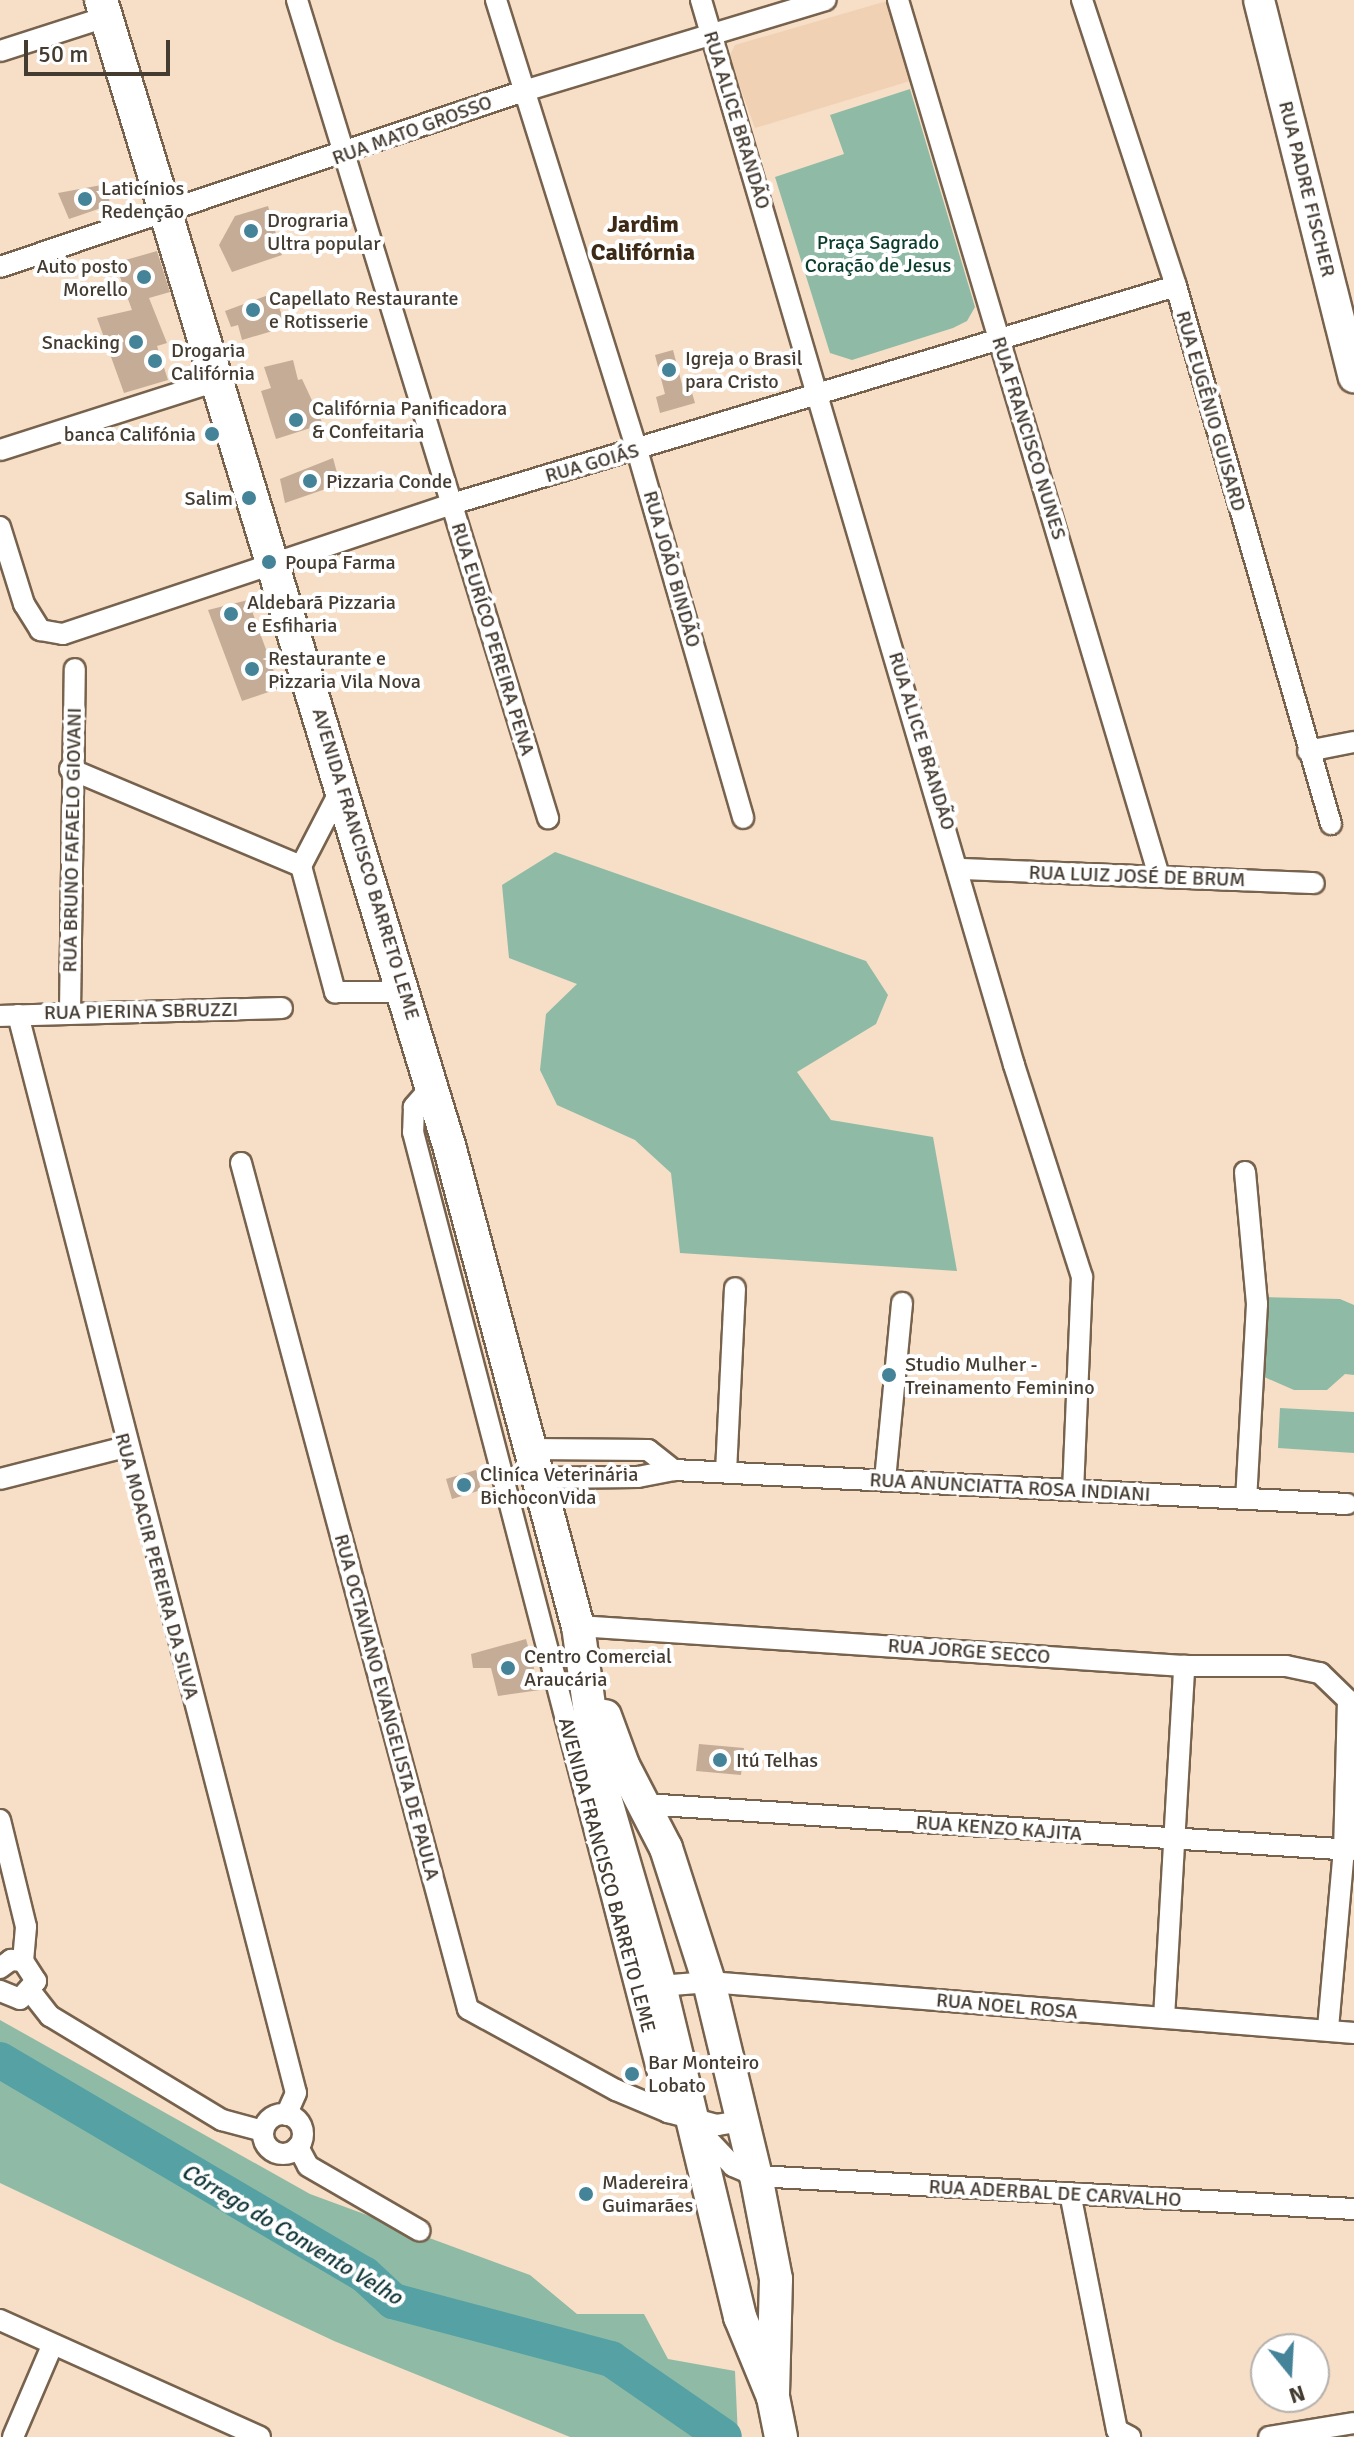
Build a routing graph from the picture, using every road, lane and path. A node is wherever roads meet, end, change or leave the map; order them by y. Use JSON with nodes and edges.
{"nodes":[{"id":1,"x":297,"y":0,"type":"edge"},
{"id":2,"x":496,"y":0,"type":"edge"},
{"id":3,"x":701,"y":0,"type":"edge"},
{"id":4,"x":826,"y":0,"type":"edge"},
{"id":5,"x":898,"y":0,"type":"edge"},
{"id":6,"x":1082,"y":0,"type":"edge"},
{"id":7,"x":1259,"y":0,"type":"edge"},
{"id":8,"x":104,"y":8,"type":"edge"},
{"id":9,"x":712,"y":34,"type":"junction"},
{"id":10,"x":0,"y":51,"type":"edge"},
{"id":11,"x":524,"y":91,"type":"junction"},
{"id":12,"x":348,"y":154,"type":"junction"},
{"id":13,"x":165,"y":215,"type":"junction"},
{"id":14,"x":0,"y":267,"type":"edge"},
{"id":15,"x":1176,"y":286,"type":"junction"},
{"id":16,"x":999,"y":338,"type":"junction"},
{"id":17,"x":1354,"y":377,"type":"edge"},
{"id":18,"x":213,"y":382,"type":"junction"},
{"id":19,"x":818,"y":395,"type":"junction"},
{"id":20,"x":0,"y":450,"type":"edge"},
{"id":21,"x":637,"y":450,"type":"junction"},
{"id":22,"x":452,"y":504,"type":"junction"},
{"id":23,"x":0,"y":527,"type":"edge"},
{"id":24,"x":275,"y":563,"type":"junction"},
{"id":25,"x":75,"y":669,"type":"dead end"},
{"id":26,"x":1354,"y":742,"type":"edge"},
{"id":27,"x":1308,"y":751,"type":"junction"},
{"id":28,"x":70,"y":769,"type":"junction"},
{"id":29,"x":342,"y":787,"type":"junction"},
{"id":30,"x":548,"y":818,"type":"dead end"},
{"id":31,"x":743,"y":818,"type":"dead end"},
{"id":32,"x":1331,"y":824,"type":"dead end"},
{"id":33,"x":301,"y":866,"type":"junction"},
{"id":34,"x":960,"y":869,"type":"junction"},
{"id":35,"x":1159,"y":876,"type":"junction"},
{"id":36,"x":1314,"y":883,"type":"dead end"},
{"id":37,"x":405,"y":992,"type":"junction"},
{"id":38,"x":282,"y":1008,"type":"dead end"},
{"id":39,"x":70,"y":1012,"type":"junction"},
{"id":40,"x":9,"y":1015,"type":"edge"},
{"id":41,"x":432,"y":1086,"type":"junction"},
{"id":42,"x":241,"y":1163,"type":"dead end"},
{"id":43,"x":1245,"y":1172,"type":"dead end"},
{"id":44,"x":735,"y":1288,"type":"dead end"},
{"id":45,"x":902,"y":1303,"type":"dead end"},
{"id":46,"x":126,"y":1447,"type":"junction"},
{"id":47,"x":535,"y":1464,"type":"junction"},
{"id":48,"x":674,"y":1470,"type":"junction"},
{"id":49,"x":726,"y":1472,"type":"junction"},
{"id":50,"x":0,"y":1479,"type":"edge"},
{"id":51,"x":885,"y":1480,"type":"junction"},
{"id":52,"x":1073,"y":1490,"type":"junction"},
{"id":53,"x":1246,"y":1499,"type":"junction"},
{"id":54,"x":1347,"y":1504,"type":"dead end"},
{"id":55,"x":578,"y":1626,"type":"junction"},
{"id":56,"x":1184,"y":1666,"type":"junction"},
{"id":57,"x":588,"y":1672,"type":"junction"},
{"id":58,"x":644,"y":1804,"type":"junction"},
{"id":59,"x":0,"y":1820,"type":"edge"},
{"id":60,"x":1174,"y":1840,"type":"junction"},
{"id":61,"x":1349,"y":1850,"type":"edge"},
{"id":62,"x":23,"y":1961,"type":"junction"},
{"id":63,"x":0,"y":1968,"type":"edge"},
{"id":64,"x":709,"y":1982,"type":"junction"},
{"id":65,"x":660,"y":1986,"type":"junction"},
{"id":66,"x":0,"y":1991,"type":"edge"},
{"id":67,"x":31,"y":1992,"type":"junction"},
{"id":68,"x":1164,"y":2018,"type":"junction"},
{"id":69,"x":1328,"y":2030,"type":"junction"},
{"id":70,"x":1354,"y":2033,"type":"edge"},
{"id":71,"x":286,"y":2115,"type":"junction"},
{"id":72,"x":680,"y":2116,"type":"junction"},
{"id":73,"x":741,"y":2121,"type":"junction"},
{"id":74,"x":263,"y":2131,"type":"junction"},
{"id":75,"x":298,"y":2147,"type":"junction"},
{"id":76,"x":756,"y":2176,"type":"junction"},
{"id":77,"x":1070,"y":2193,"type":"junction"},
{"id":78,"x":1354,"y":2209,"type":"edge"},
{"id":79,"x":420,"y":2231,"type":"dead end"},
{"id":80,"x":0,"y":2320,"type":"edge"},
{"id":81,"x":52,"y":2346,"type":"junction"},
{"id":82,"x":777,"y":2419,"type":"edge"},
{"id":83,"x":1354,"y":2423,"type":"edge"},
{"id":84,"x":238,"y":2433,"type":"edge"},
{"id":85,"x":13,"y":2437,"type":"edge"},
{"id":86,"x":260,"y":2437,"type":"edge"},
{"id":87,"x":1130,"y":2437,"type":"edge"},
{"id":88,"x":1269,"y":2437,"type":"edge"}],
"edges":[{"from":1,"to":12,"type":"street","name":"RUA EURÍCO PEREIRA PENA"},
{"from":2,"to":11,"type":"street","name":"RUA JOÃO BINDÃO"},
{"from":3,"to":9,"type":"street","name":"RUA ALICE BRANDÃO"},
{"from":4,"to":9,"type":"street","name":"RUA MATO GROSSO"},
{"from":5,"to":16,"type":"street","name":"RUA FRANCISCO NUNES"},
{"from":6,"to":15,"type":"street","name":"RUA EUGÊNIO GUISARD"},
{"from":7,"to":17,"type":"main road","name":"RUA PADRE FISCHER"},
{"from":8,"to":10,"type":"street"},
{"from":8,"to":13,"type":"main road","name":"AVENIDA FRANCISCO BARRETO LEME"},
{"from":9,"to":11,"type":"street","name":"RUA MATO GROSSO"},
{"from":9,"to":19,"type":"street","name":"RUA ALICE BRANDÃO"},
{"from":11,"to":12,"type":"street","name":"RUA MATO GROSSO"},
{"from":11,"to":21,"type":"street","name":"RUA JOÃO BINDÃO"},
{"from":12,"to":13,"type":"street","name":"RUA MATO GROSSO"},
{"from":12,"to":22,"type":"street","name":"RUA EURÍCO PEREIRA PENA"},
{"from":13,"to":14,"type":"street","name":"RUA MATO GROSSO"},
{"from":13,"to":18,"type":"main road","name":"AVENIDA FRANCISCO BARRETO LEME"},
{"from":15,"to":16,"type":"street","name":"RUA GOIÁS"},
{"from":15,"to":27,"type":"street","name":"RUA EUGÊNIO GUISARD"},
{"from":16,"to":19,"type":"street","name":"RUA GOIÁS"},
{"from":16,"to":35,"type":"street","name":"RUA FRANCISCO NUNES"},
{"from":18,"to":20,"type":"street"},
{"from":18,"to":24,"type":"main road","name":"AVENIDA FRANCISCO BARRETO LEME"},
{"from":19,"to":21,"type":"street","name":"RUA GOIÁS"},
{"from":19,"to":34,"type":"street","name":"RUA ALICE BRANDÃO"},
{"from":21,"to":22,"type":"street","name":"RUA GOIÁS"},
{"from":21,"to":31,"type":"street","name":"RUA JOÃO BINDÃO"},
{"from":22,"to":24,"type":"street","name":"RUA GOIÁS"},
{"from":22,"to":30,"type":"street","name":"RUA EURÍCO PEREIRA PENA"},
{"from":23,"to":24,"type":"street","name":"RUA GOIÁS"},
{"from":24,"to":29,"type":"main road","name":"AVENIDA FRANCISCO BARRETO LEME"},
{"from":25,"to":28,"type":"street","name":"RUA BRUNO FAFAELO GIOVANI"},
{"from":26,"to":27,"type":"street"},
{"from":27,"to":32,"type":"street","name":"RUA EUGÊNIO GUISARD"},
{"from":28,"to":33,"type":"street"},
{"from":28,"to":39,"type":"street","name":"RUA BRUNO FAFAELO GIOVANI"},
{"from":29,"to":33,"type":"street"},
{"from":29,"to":37,"type":"main road","name":"AVENIDA FRANCISCO BARRETO LEME"},
{"from":33,"to":37,"type":"street"},
{"from":34,"to":35,"type":"street","name":"RUA LUIZ JOSÉ DE BRUM"},
{"from":34,"to":52,"type":"street","name":"RUA ALICE BRANDÃO"},
{"from":35,"to":36,"type":"street","name":"RUA LUIZ JOSÉ DE BRUM"},
{"from":37,"to":41,"type":"main road","name":"AVENIDA FRANCISCO BARRETO LEME"},
{"from":38,"to":39,"type":"street","name":"RUA PIERINA SBRUZZI"},
{"from":39,"to":40,"type":"street","name":"RUA PIERINA SBRUZZI"},
{"from":40,"to":46,"type":"street","name":"RUA MOACIR PEREIRA DA SILVA"},
{"from":41,"to":47,"type":"main road","name":"AVENIDA FRANCISCO BARRETO LEME"},
{"from":41,"to":72,"type":"street","name":"AVENIDA FRANCISCO BARRETO LEME"},
{"from":42,"to":72,"type":"street","name":"RUA OCTAVIANO EVANGELISTA DE PAULA"},
{"from":43,"to":53,"type":"street"},
{"from":44,"to":49,"type":"street"},
{"from":45,"to":51,"type":"street"},
{"from":46,"to":50,"type":"street"},
{"from":46,"to":71,"type":"street","name":"RUA MOACIR PEREIRA DA SILVA"},
{"from":47,"to":48,"type":"street","name":"RUA ANUNCIATTA ROSA INDIANI"},
{"from":47,"to":48,"type":"street","name":"RUA ANUNCIATTA ROSA INDIANI"},
{"from":47,"to":55,"type":"main road","name":"AVENIDA FRANCISCO BARRETO LEME"},
{"from":48,"to":49,"type":"street","name":"RUA ANUNCIATTA ROSA INDIANI"},
{"from":49,"to":51,"type":"street","name":"RUA ANUNCIATTA ROSA INDIANI"},
{"from":51,"to":52,"type":"street","name":"RUA ANUNCIATTA ROSA INDIANI"},
{"from":52,"to":53,"type":"street","name":"RUA ANUNCIATTA ROSA INDIANI"},
{"from":53,"to":54,"type":"street","name":"RUA ANUNCIATTA ROSA INDIANI"},
{"from":55,"to":56,"type":"street","name":"RUA JORGE SECCO"},
{"from":55,"to":57,"type":"main road","name":"AVENIDA FRANCISCO BARRETO LEME"},
{"from":56,"to":60,"type":"street"},
{"from":56,"to":61,"type":"street","name":"RUA JORGE SECCO"},
{"from":57,"to":58,"type":"main road","name":"AVENIDA FRANCISCO BARRETO LEME"},
{"from":57,"to":65,"type":"main road","name":"AVENIDA FRANCISCO BARRETO LEME"},
{"from":58,"to":60,"type":"street","name":"RUA KENZO KAJITA"},
{"from":58,"to":64,"type":"main road","name":"AVENIDA FRANCISCO BARRETO LEME"},
{"from":59,"to":62,"type":"street"},
{"from":60,"to":61,"type":"street","name":"RUA KENZO KAJITA"},
{"from":60,"to":68,"type":"street"},
{"from":61,"to":69,"type":"street"},
{"from":62,"to":63,"type":"street"},
{"from":62,"to":67,"type":"street"},
{"from":64,"to":65,"type":"street","name":"RUA NOEL ROSA"},
{"from":64,"to":68,"type":"street","name":"RUA NOEL ROSA"},
{"from":64,"to":73,"type":"main road","name":"AVENIDA FRANCISCO BARRETO LEME"},
{"from":65,"to":72,"type":"main road","name":"AVENIDA FRANCISCO BARRETO LEME"},
{"from":66,"to":67,"type":"street"},
{"from":67,"to":74,"type":"street"},
{"from":68,"to":69,"type":"street","name":"RUA NOEL ROSA"},
{"from":69,"to":70,"type":"street","name":"RUA NOEL ROSA"},
{"from":71,"to":74,"type":"street"},
{"from":71,"to":75,"type":"street"},
{"from":72,"to":73,"type":"street"},
{"from":72,"to":76,"type":"street"},
{"from":72,"to":82,"type":"main road","name":"AVENIDA FRANCISCO BARRETO LEME"},
{"from":73,"to":76,"type":"main road","name":"AVENIDA FRANCISCO BARRETO LEME"},
{"from":74,"to":75,"type":"street"},
{"from":75,"to":79,"type":"street"},
{"from":76,"to":77,"type":"street","name":"RUA ADERBAL DE CARVALHO"},
{"from":76,"to":82,"type":"main road","name":"AVENIDA FRANCISCO BARRETO LEME"},
{"from":77,"to":78,"type":"street","name":"RUA ADERBAL DE CARVALHO"},
{"from":77,"to":87,"type":"street"},
{"from":80,"to":81,"type":"street"},
{"from":81,"to":84,"type":"street"},
{"from":81,"to":85,"type":"street"},
{"from":83,"to":88,"type":"street"},
{"from":84,"to":86,"type":"street"}]}
